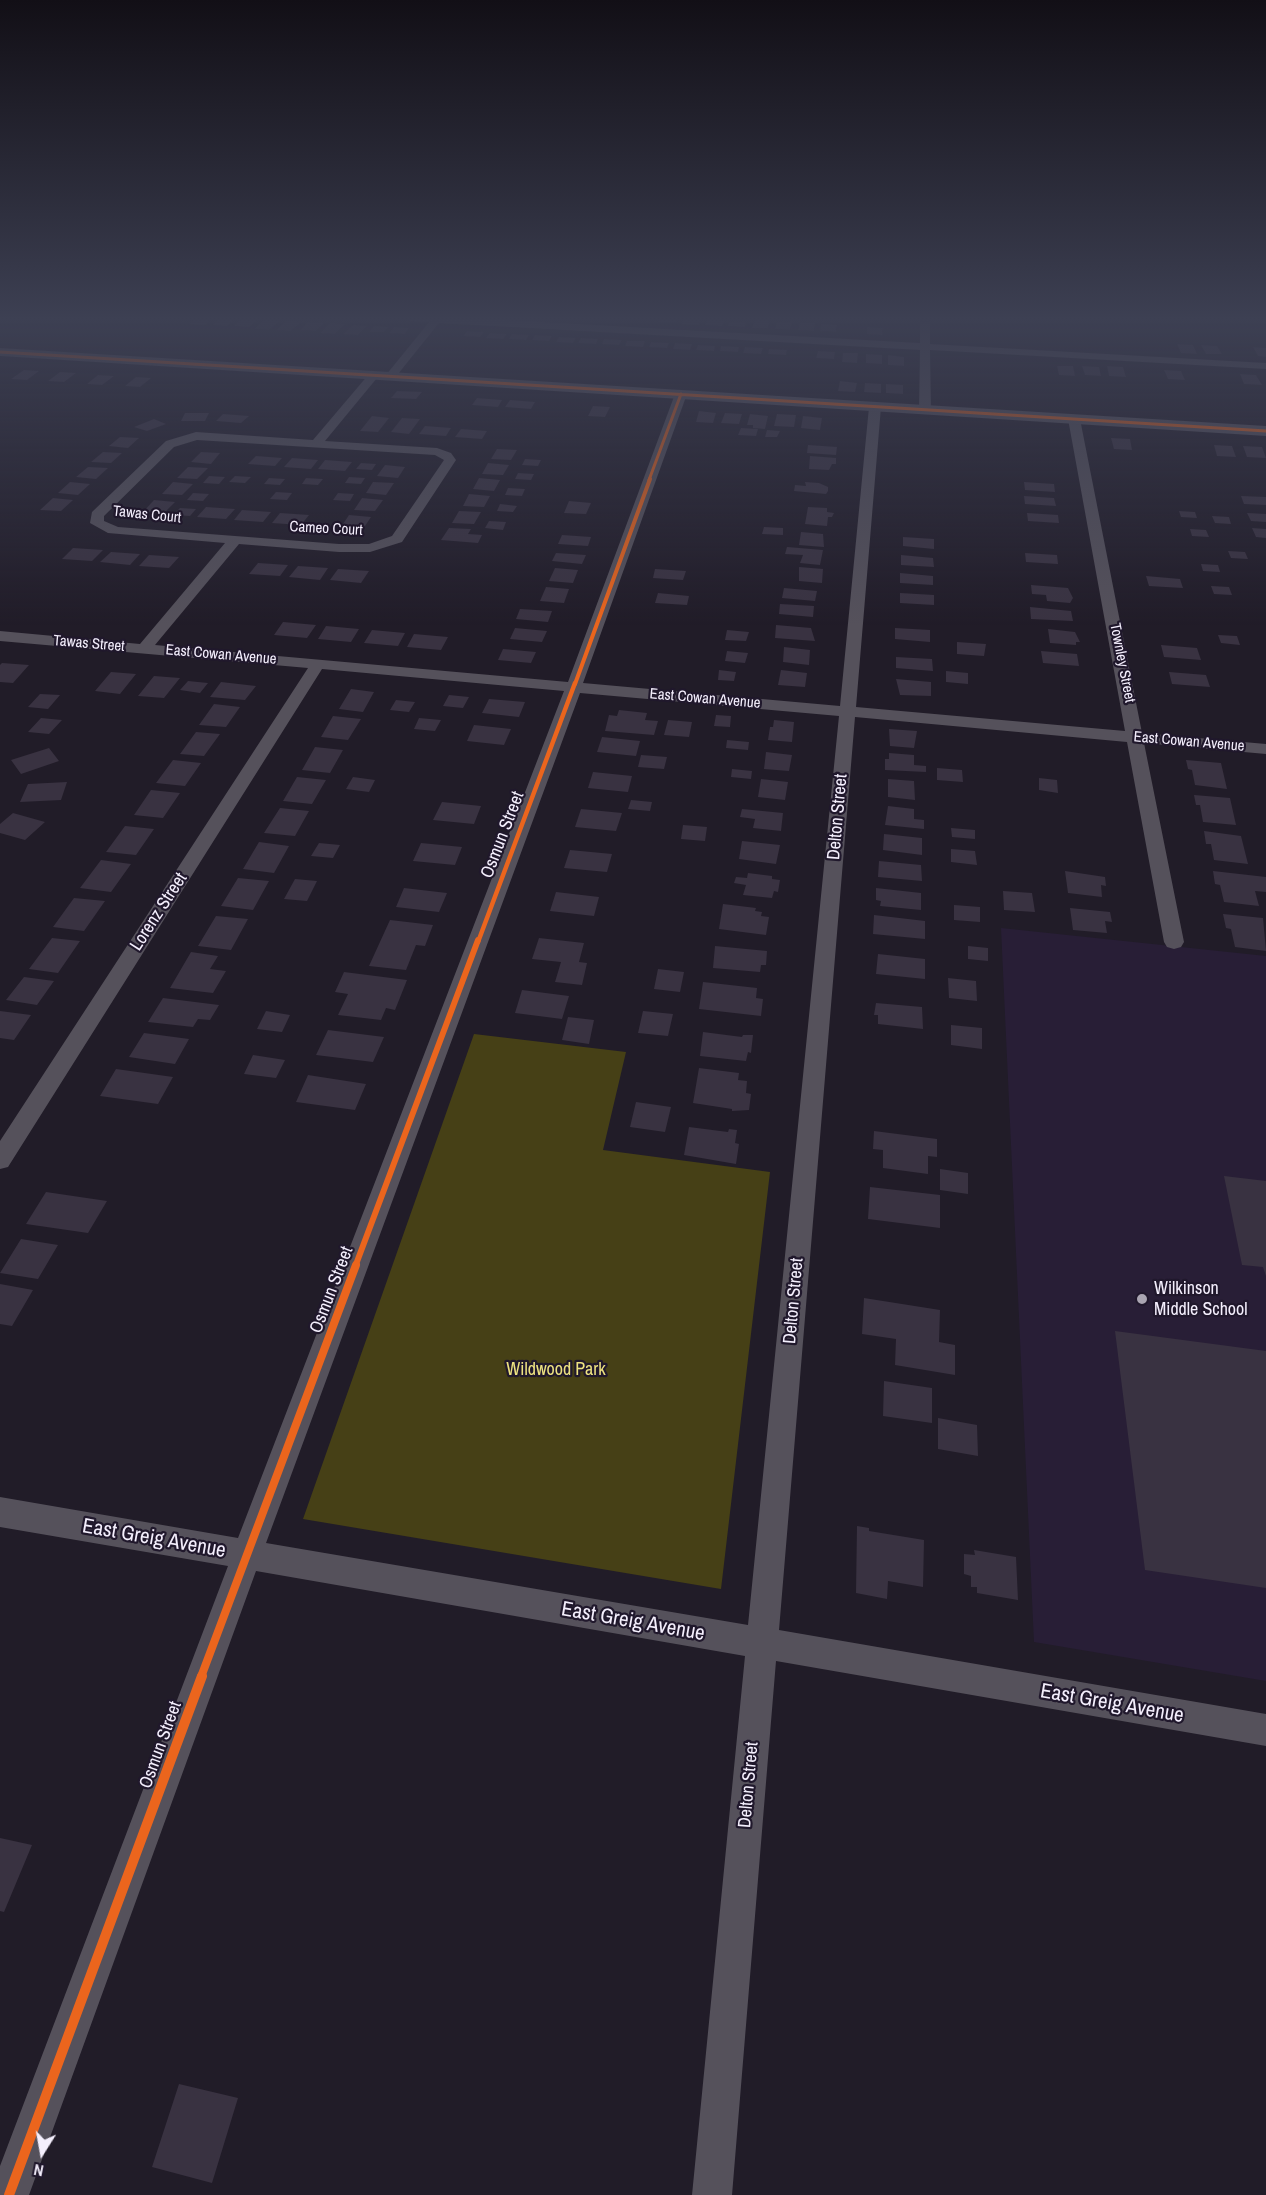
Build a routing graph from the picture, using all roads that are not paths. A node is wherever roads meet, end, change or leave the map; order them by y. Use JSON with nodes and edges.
{"nodes":[{"id":1,"x":335,"y":420,"type":"edge"},
{"id":2,"x":671,"y":420,"type":"edge"},
{"id":3,"x":874,"y":420,"type":"edge"},
{"id":4,"x":1074,"y":420,"type":"edge"},
{"id":5,"x":1097,"y":420,"type":"edge"},
{"id":6,"x":1266,"y":431,"type":"edge"},
{"id":7,"x":316,"y":444,"type":"junction"},
{"id":8,"x":235,"y":540,"type":"junction"},
{"id":9,"x":0,"y":636,"type":"edge"},
{"id":10,"x":144,"y":649,"type":"junction"},
{"id":11,"x":318,"y":664,"type":"junction"},
{"id":12,"x":574,"y":687,"type":"junction"},
{"id":13,"x":848,"y":711,"type":"junction"},
{"id":14,"x":1136,"y":737,"type":"junction"},
{"id":15,"x":1266,"y":749,"type":"edge"},
{"id":16,"x":1174,"y":942,"type":"dead end"},
{"id":17,"x":0,"y":1160,"type":"edge"},
{"id":18,"x":0,"y":1512,"type":"edge"},
{"id":19,"x":247,"y":1555,"type":"junction"},
{"id":20,"x":762,"y":1645,"type":"junction"},
{"id":21,"x":1266,"y":1730,"type":"edge"},
{"id":22,"x":9,"y":2195,"type":"edge"},
{"id":23,"x":712,"y":2195,"type":"edge"}],
"edges":[{"from":1,"to":7,"type":"street"},
{"from":2,"to":12,"type":"street","name":"Osmun Street"},
{"from":3,"to":13,"type":"street","name":"Delton Street"},
{"from":4,"to":14,"type":"street","name":"Townley Street"},
{"from":5,"to":6,"type":"street"},
{"from":7,"to":8,"type":"street","name":"Cameo Court"},
{"from":7,"to":8,"type":"street","name":"Tawas Court"},
{"from":8,"to":10,"type":"street","name":"Tawas Street"},
{"from":9,"to":10,"type":"street","name":"Tawas Street"},
{"from":10,"to":11,"type":"street","name":"East Cowan Avenue"},
{"from":11,"to":12,"type":"street","name":"East Cowan Avenue"},
{"from":11,"to":17,"type":"street","name":"Lorenz Street"},
{"from":12,"to":13,"type":"street","name":"East Cowan Avenue"},
{"from":12,"to":19,"type":"street","name":"Osmun Street"},
{"from":13,"to":14,"type":"street","name":"East Cowan Avenue"},
{"from":13,"to":20,"type":"street","name":"Delton Street"},
{"from":14,"to":15,"type":"street","name":"East Cowan Avenue"},
{"from":14,"to":16,"type":"street","name":"Townley Street"},
{"from":18,"to":19,"type":"street","name":"East Greig Avenue"},
{"from":19,"to":20,"type":"street","name":"East Greig Avenue"},
{"from":19,"to":22,"type":"street","name":"Osmun Street"},
{"from":20,"to":21,"type":"street","name":"East Greig Avenue"},
{"from":20,"to":23,"type":"street","name":"Delton Street"}]}
